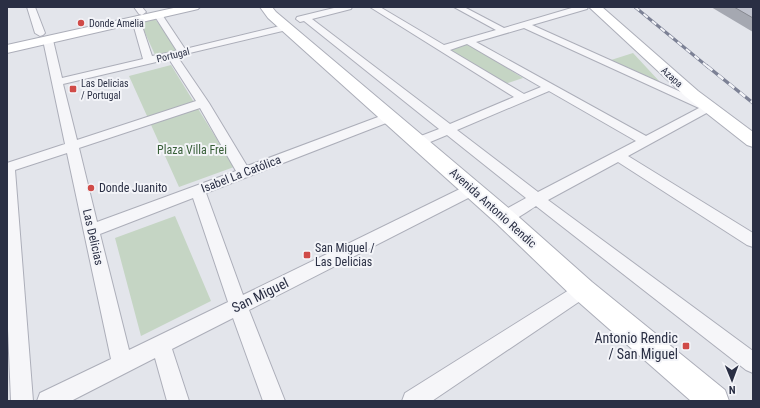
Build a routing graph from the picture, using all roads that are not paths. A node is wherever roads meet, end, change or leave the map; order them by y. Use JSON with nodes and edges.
{"nodes":[{"id":1,"x":31,"y":7,"type":"edge"},
{"id":2,"x":194,"y":7,"type":"edge"},
{"id":3,"x":348,"y":7,"type":"edge"},
{"id":4,"x":374,"y":7,"type":"edge"},
{"id":5,"x":458,"y":7,"type":"edge"},
{"id":6,"x":584,"y":7,"type":"edge"},
{"id":7,"x":596,"y":7,"type":"edge"},
{"id":8,"x":610,"y":7,"type":"edge"},
{"id":9,"x":548,"y":10,"type":"dead end"},
{"id":10,"x":163,"y":11,"type":"edge"},
{"id":11,"x":139,"y":13,"type":"edge"},
{"id":12,"x":560,"y":14,"type":"junction"},
{"id":13,"x":273,"y":16,"type":"edge"},
{"id":14,"x":306,"y":18,"type":"junction"},
{"id":15,"x":525,"y":25,"type":"junction"},
{"id":16,"x":504,"y":31,"type":"junction"},
{"id":17,"x":44,"y":36,"type":"junction"},
{"id":18,"x":7,"y":40,"type":"edge"},
{"id":19,"x":468,"y":41,"type":"junction"},
{"id":20,"x":7,"y":48,"type":"edge"},
{"id":21,"x":442,"y":49,"type":"junction"},
{"id":22,"x":178,"y":54,"type":"junction"},
{"id":23,"x":149,"y":61,"type":"junction"},
{"id":24,"x":58,"y":82,"type":"junction"},
{"id":25,"x":549,"y":87,"type":"junction"},
{"id":26,"x":523,"y":98,"type":"junction"},
{"id":27,"x":203,"y":103,"type":"junction"},
{"id":28,"x":708,"y":108,"type":"junction"},
{"id":29,"x":390,"y":117,"type":"junction"},
{"id":30,"x":753,"y":127,"type":"edge"},
{"id":31,"x":448,"y":129,"type":"junction"},
{"id":32,"x":645,"y":141,"type":"junction"},
{"id":33,"x":753,"y":141,"type":"edge"},
{"id":34,"x":418,"y":142,"type":"junction"},
{"id":35,"x":72,"y":146,"type":"junction"},
{"id":36,"x":618,"y":156,"type":"junction"},
{"id":37,"x":7,"y":168,"type":"edge"},
{"id":38,"x":244,"y":173,"type":"junction"},
{"id":39,"x":473,"y":189,"type":"junction"},
{"id":40,"x":198,"y":190,"type":"junction"},
{"id":41,"x":537,"y":198,"type":"junction"},
{"id":42,"x":504,"y":216,"type":"junction"},
{"id":43,"x":91,"y":231,"type":"junction"},
{"id":44,"x":753,"y":241,"type":"edge"},
{"id":45,"x":583,"y":290,"type":"junction"},
{"id":46,"x":238,"y":306,"type":"junction"},
{"id":47,"x":161,"y":344,"type":"junction"},
{"id":48,"x":753,"y":363,"type":"edge"},
{"id":49,"x":122,"y":364,"type":"junction"},
{"id":50,"x":22,"y":401,"type":"edge"},
{"id":51,"x":48,"y":401,"type":"edge"},
{"id":52,"x":178,"y":401,"type":"edge"},
{"id":53,"x":274,"y":401,"type":"edge"},
{"id":54,"x":413,"y":401,"type":"edge"},
{"id":55,"x":714,"y":401,"type":"edge"}],
"edges":[{"from":1,"to":17,"type":"street","name":"Las Delicias"},
{"from":2,"to":10,"type":"main road"},
{"from":3,"to":14,"type":"street","name":"Portugal"},
{"from":4,"to":21,"type":"street"},
{"from":5,"to":16,"type":"street"},
{"from":6,"to":12,"type":"street"},
{"from":7,"to":28,"type":"main road","name":"Azapa"},
{"from":8,"to":30,"type":"main road","name":"Azapa"},
{"from":9,"to":12,"type":"street"},
{"from":10,"to":11,"type":"main road"},
{"from":10,"to":22,"type":"street"},
{"from":11,"to":17,"type":"main road"},
{"from":11,"to":23,"type":"street"},
{"from":12,"to":15,"type":"street"},
{"from":13,"to":14,"type":"street","name":"Portugal"},
{"from":13,"to":22,"type":"street","name":"Portugal"},
{"from":13,"to":29,"type":"main road","name":"Avenida Antonio Rendic"},
{"from":14,"to":31,"type":"street"},
{"from":15,"to":16,"type":"street"},
{"from":15,"to":28,"type":"street"},
{"from":16,"to":19,"type":"street"},
{"from":17,"to":18,"type":"main road"},
{"from":17,"to":20,"type":"main road"},
{"from":17,"to":24,"type":"street","name":"Las Delicias"},
{"from":19,"to":21,"type":"street"},
{"from":19,"to":25,"type":"street"},
{"from":21,"to":26,"type":"street"},
{"from":22,"to":23,"type":"street","name":"Portugal"},
{"from":22,"to":27,"type":"street"},
{"from":23,"to":24,"type":"street","name":"Portugal"},
{"from":24,"to":35,"type":"street","name":"Las Delicias"},
{"from":25,"to":26,"type":"street"},
{"from":25,"to":32,"type":"street"},
{"from":26,"to":31,"type":"street"},
{"from":27,"to":35,"type":"street"},
{"from":27,"to":38,"type":"street"},
{"from":28,"to":32,"type":"street"},
{"from":28,"to":33,"type":"main road","name":"Azapa"},
{"from":29,"to":34,"type":"main road","name":"Avenida Antonio Rendic"},
{"from":29,"to":38,"type":"street","name":"Isabel La Católica"},
{"from":31,"to":34,"type":"street"},
{"from":31,"to":41,"type":"street"},
{"from":32,"to":36,"type":"street"},
{"from":34,"to":39,"type":"main road","name":"Avenida Antonio Rendic"},
{"from":35,"to":37,"type":"street"},
{"from":35,"to":43,"type":"street","name":"Las Delicias"},
{"from":36,"to":41,"type":"street"},
{"from":36,"to":44,"type":"street"},
{"from":37,"to":50,"type":"street"},
{"from":38,"to":40,"type":"street","name":"Isabel La Católica"},
{"from":39,"to":42,"type":"main road","name":"Avenida Antonio Rendic"},
{"from":39,"to":46,"type":"street","name":"San Miguel"},
{"from":40,"to":43,"type":"street","name":"Isabel La Católica"},
{"from":40,"to":46,"type":"street"},
{"from":41,"to":42,"type":"street"},
{"from":41,"to":48,"type":"street"},
{"from":42,"to":45,"type":"main road","name":"Avenida Antonio Rendic"},
{"from":43,"to":49,"type":"street","name":"Las Delicias"},
{"from":45,"to":54,"type":"street"},
{"from":45,"to":55,"type":"main road","name":"Avenida Antonio Rendic"},
{"from":46,"to":47,"type":"street","name":"San Miguel"},
{"from":46,"to":53,"type":"street"},
{"from":47,"to":49,"type":"street","name":"San Miguel"},
{"from":47,"to":52,"type":"street"},
{"from":49,"to":51,"type":"street","name":"San Miguel"}]}
